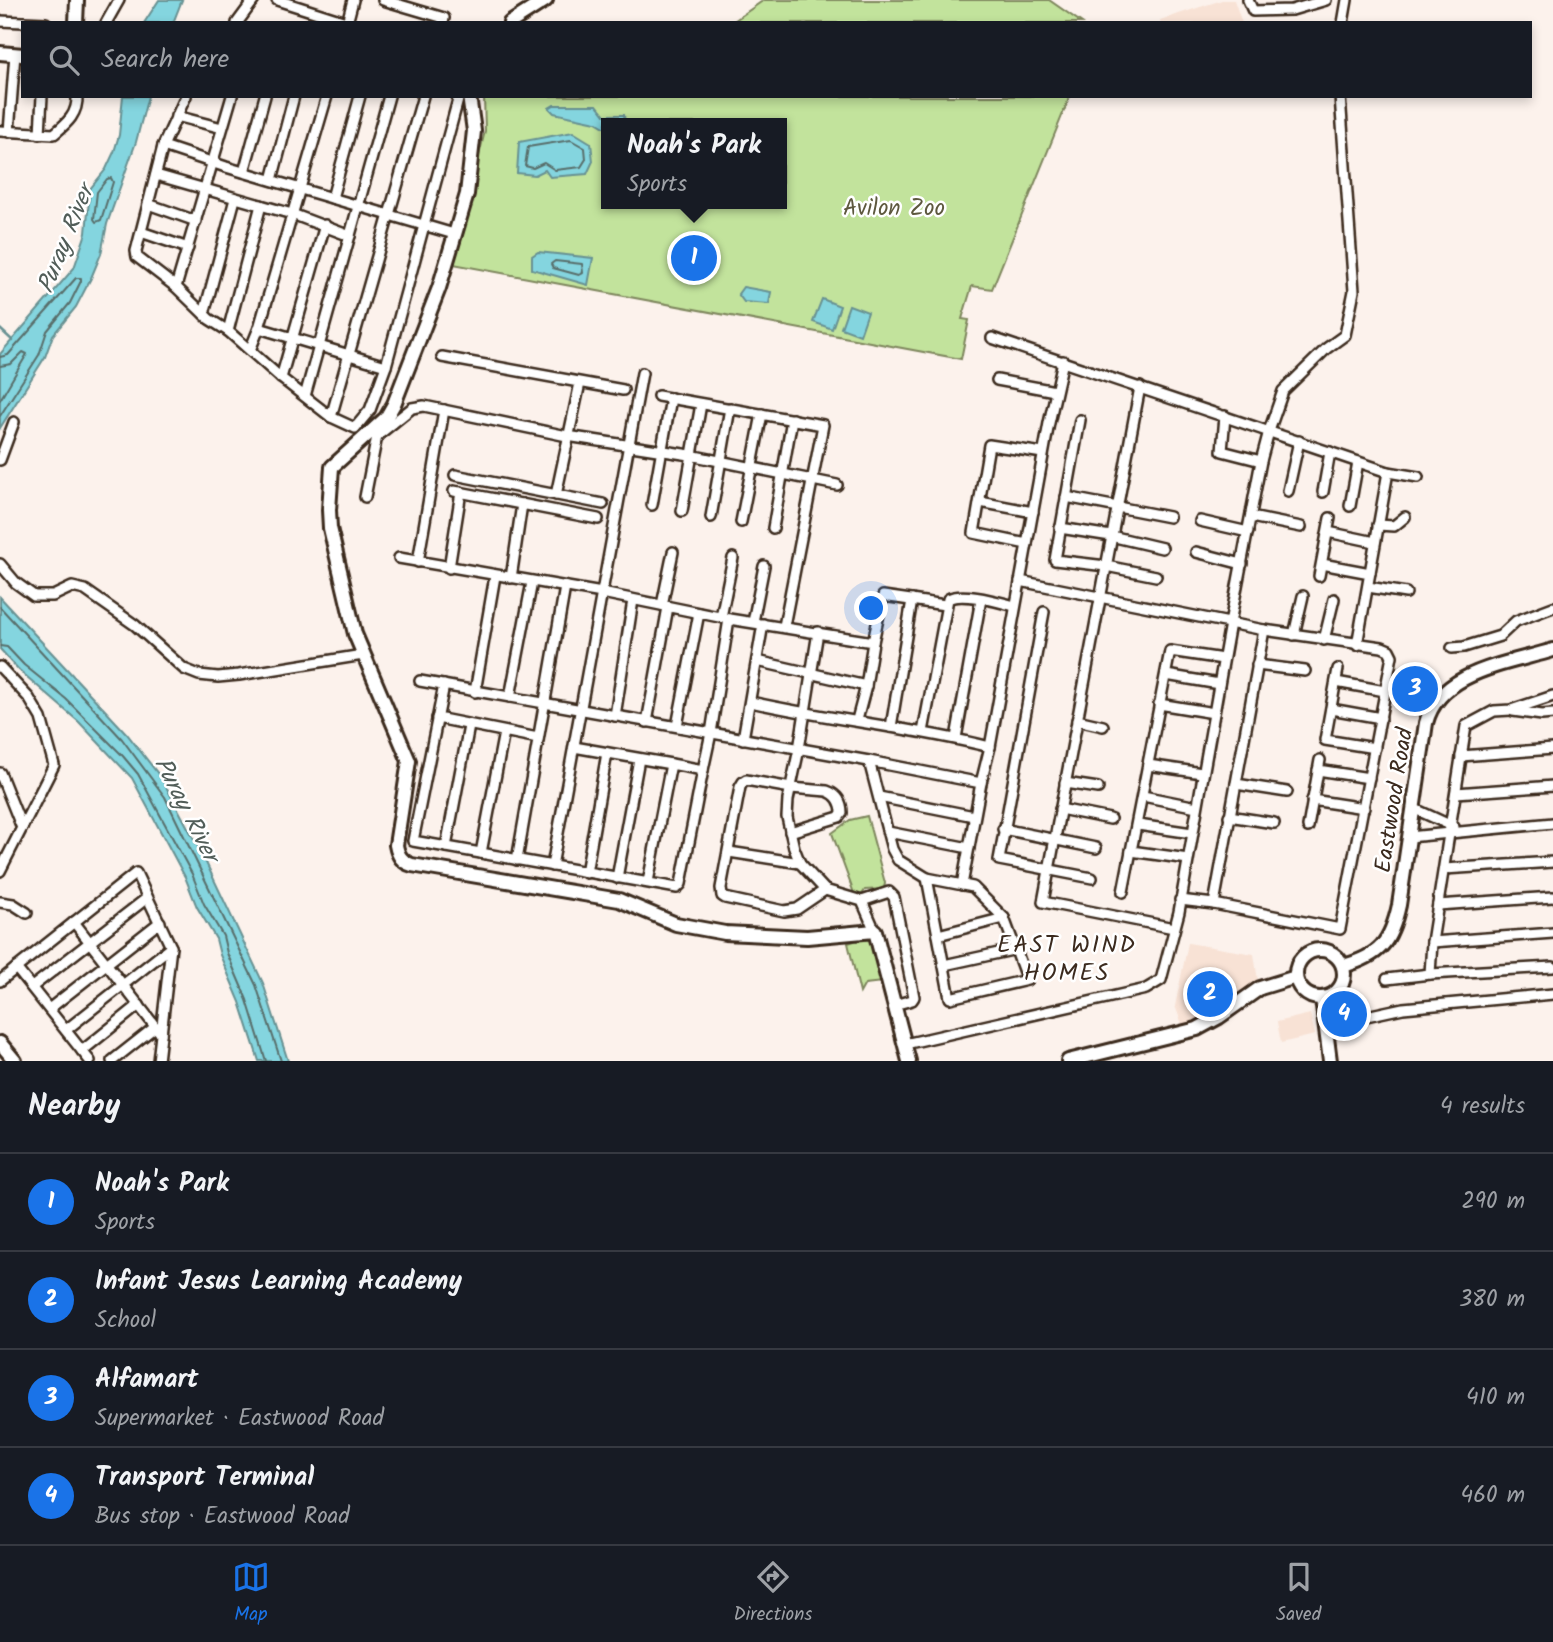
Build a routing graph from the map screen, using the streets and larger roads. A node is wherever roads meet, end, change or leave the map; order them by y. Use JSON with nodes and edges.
{"nodes":[{"id":1,"x":77,"y":0,"type":"edge"},
{"id":2,"x":119,"y":0,"type":"edge"},
{"id":3,"x":254,"y":0,"type":"edge"},
{"id":4,"x":277,"y":0,"type":"edge"},
{"id":5,"x":353,"y":0,"type":"edge"},
{"id":6,"x":383,"y":0,"type":"edge"},
{"id":7,"x":546,"y":0,"type":"edge"},
{"id":8,"x":1248,"y":0,"type":"edge"},
{"id":9,"x":1326,"y":0,"type":"edge"},
{"id":10,"x":1347,"y":0,"type":"edge"},
{"id":11,"x":0,"y":21,"type":"edge"},
{"id":12,"x":76,"y":21,"type":"edge"},
{"id":13,"x":107,"y":21,"type":"edge"},
{"id":14,"x":241,"y":21,"type":"edge"},
{"id":15,"x":342,"y":21,"type":"edge"},
{"id":16,"x":348,"y":21,"type":"edge"},
{"id":17,"x":443,"y":21,"type":"edge"},
{"id":18,"x":513,"y":21,"type":"edge"},
{"id":19,"x":1343,"y":21,"type":"edge"},
{"id":20,"x":21,"y":22,"type":"edge"},
{"id":21,"x":0,"y":53,"type":"edge"},
{"id":22,"x":19,"y":55,"type":"edge"},
{"id":23,"x":42,"y":98,"type":"edge"},
{"id":24,"x":77,"y":98,"type":"edge"},
{"id":25,"x":185,"y":98,"type":"edge"},
{"id":26,"x":231,"y":98,"type":"edge"},
{"id":27,"x":264,"y":98,"type":"edge"},
{"id":28,"x":293,"y":98,"type":"edge"},
{"id":29,"x":326,"y":98,"type":"edge"},
{"id":30,"x":359,"y":98,"type":"edge"},
{"id":31,"x":388,"y":98,"type":"edge"},
{"id":32,"x":422,"y":98,"type":"edge"},
{"id":33,"x":458,"y":98,"type":"edge"},
{"id":34,"x":468,"y":98,"type":"edge"},
{"id":35,"x":1340,"y":98,"type":"edge"},
{"id":36,"x":176,"y":116,"type":"junction"},
{"id":37,"x":222,"y":128,"type":"junction"},
{"id":38,"x":5,"y":132,"type":"edge"},
{"id":39,"x":40,"y":134,"type":"junction"},
{"id":40,"x":163,"y":146,"type":"junction"},
{"id":41,"x":212,"y":162,"type":"junction"},
{"id":42,"x":244,"y":172,"type":"junction"},
{"id":43,"x":156,"y":175,"type":"junction"},
{"id":44,"x":272,"y":180,"type":"junction"},
{"id":45,"x":301,"y":189,"type":"junction"},
{"id":46,"x":205,"y":190,"type":"junction"},
{"id":47,"x":332,"y":198,"type":"junction"},
{"id":48,"x":235,"y":199,"type":"junction"},
{"id":49,"x":148,"y":204,"type":"junction"},
{"id":50,"x":261,"y":205,"type":"junction"},
{"id":51,"x":358,"y":206,"type":"junction"},
{"id":52,"x":292,"y":214,"type":"junction"},
{"id":53,"x":389,"y":215,"type":"junction"},
{"id":54,"x":196,"y":221,"type":"junction"},
{"id":55,"x":325,"y":225,"type":"junction"},
{"id":56,"x":425,"y":226,"type":"junction"},
{"id":57,"x":141,"y":232,"type":"junction"},
{"id":58,"x":454,"y":234,"type":"junction"},
{"id":59,"x":350,"y":236,"type":"junction"},
{"id":60,"x":188,"y":248,"type":"junction"},
{"id":61,"x":176,"y":287,"type":"junction"},
{"id":62,"x":204,"y":314,"type":"junction"},
{"id":63,"x":259,"y":328,"type":"junction"},
{"id":64,"x":228,"y":331,"type":"junction"},
{"id":65,"x":292,"y":338,"type":"junction"},
{"id":66,"x":992,"y":338,"type":"dead end"},
{"id":67,"x":319,"y":346,"type":"junction"},
{"id":68,"x":250,"y":350,"type":"junction"},
{"id":69,"x":349,"y":355,"type":"junction"},
{"id":70,"x":442,"y":357,"type":"dead end"},
{"id":71,"x":1062,"y":361,"type":"junction"},
{"id":72,"x":386,"y":366,"type":"junction"},
{"id":73,"x":642,"y":373,"type":"dead end"},
{"id":74,"x":281,"y":378,"type":"junction"},
{"id":75,"x":997,"y":380,"type":"dead end"},
{"id":76,"x":580,"y":383,"type":"junction"},
{"id":77,"x":1140,"y":387,"type":"junction"},
{"id":78,"x":623,"y":390,"type":"dead end"},
{"id":79,"x":1055,"y":391,"type":"junction"},
{"id":80,"x":305,"y":396,"type":"junction"},
{"id":81,"x":658,"y":396,"type":"dead end"},
{"id":82,"x":671,"y":398,"type":"junction"},
{"id":83,"x":701,"y":404,"type":"junction"},
{"id":84,"x":730,"y":408,"type":"junction"},
{"id":85,"x":444,"y":410,"type":"junction"},
{"id":86,"x":762,"y":414,"type":"junction"},
{"id":87,"x":1225,"y":416,"type":"junction"},
{"id":88,"x":331,"y":417,"type":"junction"},
{"id":89,"x":792,"y":419,"type":"junction"},
{"id":90,"x":1080,"y":420,"type":"dead end"},
{"id":91,"x":14,"y":422,"type":"dead end"},
{"id":92,"x":1269,"y":431,"type":"junction"},
{"id":93,"x":567,"y":436,"type":"junction"},
{"id":94,"x":1299,"y":441,"type":"junction"},
{"id":95,"x":629,"y":445,"type":"junction"},
{"id":96,"x":662,"y":452,"type":"junction"},
{"id":97,"x":1330,"y":452,"type":"junction"},
{"id":98,"x":1043,"y":453,"type":"junction"},
{"id":99,"x":690,"y":455,"type":"junction"},
{"id":100,"x":0,"y":460,"type":"edge"},
{"id":101,"x":719,"y":461,"type":"junction"},
{"id":102,"x":1261,"y":461,"type":"junction"},
{"id":103,"x":1358,"y":462,"type":"junction"},
{"id":104,"x":751,"y":468,"type":"junction"},
{"id":105,"x":1388,"y":472,"type":"junction"},
{"id":106,"x":783,"y":474,"type":"junction"},
{"id":107,"x":455,"y":475,"type":"dead end"},
{"id":108,"x":1418,"y":477,"type":"dead end"},
{"id":109,"x":813,"y":479,"type":"junction"},
{"id":110,"x":837,"y":485,"type":"dead end"},
{"id":111,"x":1289,"y":491,"type":"dead end"},
{"id":112,"x":1323,"y":492,"type":"dead end"},
{"id":113,"x":556,"y":495,"type":"junction"},
{"id":114,"x":365,"y":497,"type":"dead end"},
{"id":115,"x":1066,"y":497,"type":"junction"},
{"id":116,"x":980,"y":502,"type":"junction"},
{"id":117,"x":522,"y":504,"type":"junction"},
{"id":118,"x":603,"y":504,"type":"dead end"},
{"id":119,"x":652,"y":505,"type":"dead end"},
{"id":120,"x":1350,"y":506,"type":"dead end"},
{"id":121,"x":1116,"y":507,"type":"junction"},
{"id":122,"x":682,"y":511,"type":"dead end"},
{"id":123,"x":1033,"y":512,"type":"junction"},
{"id":124,"x":1405,"y":516,"type":"dead end"},
{"id":125,"x":711,"y":517,"type":"dead end"},
{"id":126,"x":1169,"y":517,"type":"dead end"},
{"id":127,"x":1251,"y":517,"type":"junction"},
{"id":128,"x":1330,"y":518,"type":"dead end"},
{"id":129,"x":598,"y":519,"type":"dead end"},
{"id":130,"x":1200,"y":521,"type":"dead end"},
{"id":131,"x":741,"y":522,"type":"dead end"},
{"id":132,"x":1378,"y":526,"type":"junction"},
{"id":133,"x":1301,"y":527,"type":"dead end"},
{"id":134,"x":773,"y":528,"type":"dead end"},
{"id":135,"x":1060,"y":528,"type":"junction"},
{"id":136,"x":1248,"y":532,"type":"junction"},
{"id":137,"x":1328,"y":532,"type":"junction"},
{"id":138,"x":1111,"y":537,"type":"junction"},
{"id":139,"x":1375,"y":542,"type":"junction"},
{"id":140,"x":1027,"y":544,"type":"junction"},
{"id":141,"x":1162,"y":548,"type":"dead end"},
{"id":142,"x":673,"y":552,"type":"dead end"},
{"id":143,"x":1196,"y":552,"type":"dead end"},
{"id":144,"x":399,"y":558,"type":"dead end"},
{"id":145,"x":733,"y":558,"type":"dead end"},
{"id":146,"x":418,"y":562,"type":"junction"},
{"id":147,"x":0,"y":564,"type":"edge"},
{"id":148,"x":1241,"y":564,"type":"junction"},
{"id":149,"x":1322,"y":564,"type":"junction"},
{"id":150,"x":764,"y":566,"type":"dead end"},
{"id":151,"x":1106,"y":566,"type":"junction"},
{"id":152,"x":449,"y":568,"type":"junction"},
{"id":153,"x":1370,"y":573,"type":"junction"},
{"id":154,"x":495,"y":576,"type":"junction"},
{"id":155,"x":1156,"y":576,"type":"dead end"},
{"id":156,"x":1320,"y":576,"type":"dead end"},
{"id":157,"x":511,"y":579,"type":"junction"},
{"id":158,"x":1020,"y":581,"type":"junction"},
{"id":159,"x":532,"y":582,"type":"junction"},
{"id":160,"x":565,"y":587,"type":"junction"},
{"id":161,"x":1368,"y":587,"type":"junction"},
{"id":162,"x":602,"y":593,"type":"junction"},
{"id":163,"x":1406,"y":593,"type":"dead end"},
{"id":164,"x":1303,"y":596,"type":"dead end"},
{"id":165,"x":1101,"y":597,"type":"junction"},
{"id":166,"x":981,"y":599,"type":"junction"},
{"id":167,"x":1334,"y":599,"type":"dead end"},
{"id":168,"x":633,"y":600,"type":"junction"},
{"id":169,"x":912,"y":600,"type":"junction"},
{"id":170,"x":945,"y":605,"type":"junction"},
{"id":171,"x":665,"y":606,"type":"junction"},
{"id":172,"x":1015,"y":606,"type":"junction"},
{"id":173,"x":1553,"y":607,"type":"edge"},
{"id":174,"x":1044,"y":612,"type":"dead end"},
{"id":175,"x":699,"y":613,"type":"junction"},
{"id":176,"x":725,"y":618,"type":"junction"},
{"id":177,"x":758,"y":623,"type":"junction"},
{"id":178,"x":1230,"y":623,"type":"junction"},
{"id":179,"x":784,"y":626,"type":"junction"},
{"id":180,"x":1264,"y":630,"type":"junction"},
{"id":181,"x":818,"y":632,"type":"junction"},
{"id":182,"x":1294,"y":635,"type":"junction"},
{"id":183,"x":1324,"y":640,"type":"junction"},
{"id":184,"x":873,"y":642,"type":"junction"},
{"id":185,"x":1357,"y":645,"type":"junction"},
{"id":186,"x":1452,"y":648,"type":"dead end"},
{"id":187,"x":1553,"y":650,"type":"edge"},
{"id":188,"x":363,"y":655,"type":"junction"},
{"id":189,"x":1223,"y":659,"type":"junction"},
{"id":190,"x":757,"y":661,"type":"junction"},
{"id":191,"x":1257,"y":665,"type":"junction"},
{"id":192,"x":0,"y":667,"type":"edge"},
{"id":193,"x":1338,"y":668,"type":"dead end"},
{"id":194,"x":1305,"y":671,"type":"dead end"},
{"id":195,"x":811,"y":673,"type":"junction"},
{"id":196,"x":1166,"y":675,"type":"junction"},
{"id":197,"x":419,"y":681,"type":"dead end"},
{"id":198,"x":1336,"y":682,"type":"junction"},
{"id":199,"x":1219,"y":684,"type":"junction"},
{"id":200,"x":444,"y":685,"type":"junction"},
{"id":201,"x":866,"y":686,"type":"junction"},
{"id":202,"x":1385,"y":691,"type":"junction"},
{"id":203,"x":475,"y":692,"type":"junction"},
{"id":204,"x":510,"y":696,"type":"junction"},
{"id":205,"x":1553,"y":696,"type":"edge"},
{"id":206,"x":751,"y":702,"type":"junction"},
{"id":207,"x":545,"y":704,"type":"junction"},
{"id":208,"x":1160,"y":704,"type":"junction"},
{"id":209,"x":1331,"y":709,"type":"junction"},
{"id":210,"x":580,"y":710,"type":"junction"},
{"id":211,"x":1511,"y":710,"type":"junction"},
{"id":212,"x":1214,"y":713,"type":"junction"},
{"id":213,"x":804,"y":714,"type":"junction"},
{"id":214,"x":1553,"y":714,"type":"edge"},
{"id":215,"x":615,"y":716,"type":"junction"},
{"id":216,"x":437,"y":718,"type":"junction"},
{"id":217,"x":1381,"y":718,"type":"junction"},
{"id":218,"x":858,"y":720,"type":"junction"},
{"id":219,"x":1077,"y":720,"type":"junction"},
{"id":220,"x":647,"y":722,"type":"junction"},
{"id":221,"x":469,"y":726,"type":"junction"},
{"id":222,"x":677,"y":726,"type":"junction"},
{"id":223,"x":1103,"y":726,"type":"dead end"},
{"id":224,"x":891,"y":727,"type":"junction"},
{"id":225,"x":504,"y":732,"type":"junction"},
{"id":226,"x":923,"y":732,"type":"junction"},
{"id":227,"x":711,"y":733,"type":"junction"},
{"id":228,"x":538,"y":738,"type":"junction"},
{"id":229,"x":956,"y":738,"type":"junction"},
{"id":230,"x":743,"y":739,"type":"junction"},
{"id":231,"x":574,"y":747,"type":"junction"},
{"id":232,"x":990,"y":747,"type":"junction"},
{"id":233,"x":799,"y":748,"type":"junction"},
{"id":234,"x":1375,"y":748,"type":"junction"},
{"id":235,"x":1553,"y":749,"type":"edge"},
{"id":236,"x":607,"y":753,"type":"junction"},
{"id":237,"x":1461,"y":755,"type":"junction"},
{"id":238,"x":639,"y":759,"type":"junction"},
{"id":239,"x":869,"y":761,"type":"junction"},
{"id":240,"x":671,"y":764,"type":"junction"},
{"id":241,"x":1148,"y":765,"type":"junction"},
{"id":242,"x":703,"y":770,"type":"junction"},
{"id":243,"x":0,"y":773,"type":"edge"},
{"id":244,"x":1202,"y":773,"type":"junction"},
{"id":245,"x":1370,"y":778,"type":"junction"},
{"id":246,"x":981,"y":783,"type":"junction"},
{"id":247,"x":1065,"y":783,"type":"junction"},
{"id":248,"x":1236,"y":784,"type":"junction"},
{"id":249,"x":1553,"y":786,"type":"edge"},
{"id":250,"x":791,"y":788,"type":"junction"},
{"id":251,"x":1098,"y":788,"type":"dead end"},
{"id":252,"x":1287,"y":792,"type":"dead end"},
{"id":253,"x":1456,"y":793,"type":"junction"},
{"id":254,"x":1143,"y":796,"type":"junction"},
{"id":255,"x":879,"y":797,"type":"junction"},
{"id":256,"x":1312,"y":800,"type":"junction"},
{"id":257,"x":1197,"y":807,"type":"junction"},
{"id":258,"x":1364,"y":808,"type":"junction"},
{"id":259,"x":1413,"y":808,"type":"junction"},
{"id":260,"x":1060,"y":809,"type":"junction"},
{"id":261,"x":974,"y":816,"type":"junction"},
{"id":262,"x":1229,"y":816,"type":"junction"},
{"id":263,"x":1110,"y":819,"type":"dead end"},
{"id":264,"x":1274,"y":823,"type":"dead end"},
{"id":265,"x":1553,"y":823,"type":"edge"},
{"id":266,"x":1138,"y":825,"type":"junction"},
{"id":267,"x":1308,"y":827,"type":"dead end"},
{"id":268,"x":22,"y":828,"type":"junction"},
{"id":269,"x":1003,"y":829,"type":"junction"},
{"id":270,"x":1451,"y":830,"type":"junction"},
{"id":271,"x":790,"y":832,"type":"junction"},
{"id":272,"x":888,"y":832,"type":"junction"},
{"id":273,"x":1192,"y":834,"type":"junction"},
{"id":274,"x":1409,"y":837,"type":"junction"},
{"id":275,"x":1055,"y":839,"type":"junction"},
{"id":276,"x":446,"y":847,"type":"junction"},
{"id":277,"x":969,"y":848,"type":"junction"},
{"id":278,"x":1096,"y":848,"type":"dead end"},
{"id":279,"x":1131,"y":851,"type":"junction"},
{"id":280,"x":729,"y":852,"type":"junction"},
{"id":281,"x":481,"y":853,"type":"junction"},
{"id":282,"x":1188,"y":859,"type":"junction"},
{"id":283,"x":517,"y":860,"type":"junction"},
{"id":284,"x":1553,"y":862,"type":"edge"},
{"id":285,"x":800,"y":863,"type":"junction"},
{"id":286,"x":552,"y":866,"type":"junction"},
{"id":287,"x":1444,"y":869,"type":"junction"},
{"id":288,"x":1049,"y":870,"type":"junction"},
{"id":289,"x":0,"y":871,"type":"edge"},
{"id":290,"x":586,"y":873,"type":"junction"},
{"id":291,"x":617,"y":878,"type":"junction"},
{"id":292,"x":927,"y":878,"type":"junction"},
{"id":293,"x":1091,"y":878,"type":"dead end"},
{"id":294,"x":648,"y":882,"type":"junction"},
{"id":295,"x":962,"y":885,"type":"junction"},
{"id":296,"x":825,"y":890,"type":"junction"},
{"id":297,"x":1124,"y":892,"type":"dead end"},
{"id":298,"x":1553,"y":897,"type":"edge"},
{"id":299,"x":148,"y":898,"type":"junction"},
{"id":300,"x":1180,"y":900,"type":"junction"},
{"id":301,"x":862,"y":901,"type":"junction"},
{"id":302,"x":0,"y":902,"type":"edge"},
{"id":303,"x":1214,"y":904,"type":"junction"},
{"id":304,"x":1438,"y":905,"type":"junction"},
{"id":305,"x":27,"y":913,"type":"dead end"},
{"id":306,"x":1004,"y":918,"type":"junction"},
{"id":307,"x":74,"y":922,"type":"junction"},
{"id":308,"x":160,"y":922,"type":"junction"},
{"id":309,"x":1174,"y":928,"type":"junction"},
{"id":310,"x":875,"y":931,"type":"junction"},
{"id":311,"x":1553,"y":933,"type":"edge"},
{"id":312,"x":938,"y":935,"type":"junction"},
{"id":313,"x":90,"y":941,"type":"junction"},
{"id":314,"x":1433,"y":942,"type":"junction"},
{"id":315,"x":171,"y":947,"type":"junction"},
{"id":316,"x":1017,"y":949,"type":"junction"},
{"id":317,"x":107,"y":963,"type":"junction"},
{"id":318,"x":944,"y":965,"type":"junction"},
{"id":319,"x":1343,"y":966,"type":"junction"},
{"id":320,"x":1553,"y":967,"type":"edge"},
{"id":321,"x":16,"y":968,"type":"junction"},
{"id":322,"x":1430,"y":974,"type":"junction"},
{"id":323,"x":1296,"y":978,"type":"junction"},
{"id":324,"x":1387,"y":979,"type":"dead end"},
{"id":325,"x":0,"y":981,"type":"edge"},
{"id":326,"x":123,"y":984,"type":"junction"},
{"id":327,"x":32,"y":987,"type":"junction"},
{"id":328,"x":1553,"y":994,"type":"edge"},
{"id":329,"x":1322,"y":998,"type":"junction"},
{"id":330,"x":139,"y":1005,"type":"junction"},
{"id":331,"x":894,"y":1005,"type":"junction"},
{"id":332,"x":49,"y":1009,"type":"junction"},
{"id":333,"x":1325,"y":1025,"type":"junction"},
{"id":334,"x":66,"y":1030,"type":"junction"},
{"id":335,"x":158,"y":1031,"type":"junction"},
{"id":336,"x":0,"y":1043,"type":"edge"},
{"id":337,"x":905,"y":1044,"type":"junction"},
{"id":338,"x":82,"y":1051,"type":"junction"},
{"id":339,"x":15,"y":1061,"type":"edge"},
{"id":340,"x":90,"y":1061,"type":"edge"},
{"id":341,"x":112,"y":1061,"type":"edge"},
{"id":342,"x":158,"y":1061,"type":"edge"},
{"id":343,"x":909,"y":1061,"type":"edge"},
{"id":344,"x":1068,"y":1061,"type":"edge"},
{"id":345,"x":1329,"y":1061,"type":"edge"}],
"edges":[{"from":1,"to":12,"type":"street"},
{"from":2,"to":13,"type":"street"},
{"from":3,"to":14,"type":"street"},
{"from":4,"to":15,"type":"street"},
{"from":5,"to":16,"type":"street"},
{"from":6,"to":17,"type":"street"},
{"from":7,"to":18,"type":"street"},
{"from":8,"to":9,"type":"street"},
{"from":10,"to":19,"type":"street"},
{"from":11,"to":20,"type":"street"},
{"from":21,"to":22,"type":"street"},
{"from":22,"to":38,"type":"street"},
{"from":23,"to":39,"type":"street"},
{"from":24,"to":39,"type":"street"},
{"from":25,"to":36,"type":"street"},
{"from":26,"to":37,"type":"street"},
{"from":27,"to":42,"type":"street"},
{"from":28,"to":44,"type":"street"},
{"from":29,"to":45,"type":"street"},
{"from":30,"to":47,"type":"street"},
{"from":31,"to":51,"type":"street"},
{"from":32,"to":53,"type":"street"},
{"from":33,"to":56,"type":"street"},
{"from":34,"to":58,"type":"street"},
{"from":35,"to":92,"type":"street"},
{"from":36,"to":37,"type":"street"},
{"from":36,"to":40,"type":"street"},
{"from":37,"to":41,"type":"street"},
{"from":38,"to":39,"type":"street"},
{"from":40,"to":41,"type":"street"},
{"from":40,"to":43,"type":"street"},
{"from":41,"to":42,"type":"street"},
{"from":41,"to":46,"type":"street"},
{"from":42,"to":44,"type":"street"},
{"from":43,"to":46,"type":"street"},
{"from":43,"to":49,"type":"street"},
{"from":44,"to":45,"type":"street"},
{"from":45,"to":47,"type":"street"},
{"from":45,"to":52,"type":"street"},
{"from":46,"to":48,"type":"street"},
{"from":46,"to":54,"type":"street"},
{"from":47,"to":51,"type":"street"},
{"from":48,"to":50,"type":"street"},
{"from":48,"to":62,"type":"street"},
{"from":49,"to":54,"type":"street"},
{"from":49,"to":57,"type":"street"},
{"from":50,"to":52,"type":"street"},
{"from":50,"to":64,"type":"street"},
{"from":51,"to":53,"type":"street"},
{"from":51,"to":59,"type":"street"},
{"from":52,"to":55,"type":"street"},
{"from":52,"to":63,"type":"street"},
{"from":53,"to":56,"type":"street"},
{"from":53,"to":69,"type":"street"},
{"from":54,"to":60,"type":"street"},
{"from":55,"to":59,"type":"street"},
{"from":55,"to":65,"type":"street"},
{"from":56,"to":58,"type":"street"},
{"from":56,"to":72,"type":"street"},
{"from":57,"to":60,"type":"street"},
{"from":57,"to":61,"type":"street"},
{"from":58,"to":188,"type":"street"},
{"from":59,"to":67,"type":"street"},
{"from":60,"to":61,"type":"street"},
{"from":61,"to":62,"type":"street"},
{"from":62,"to":64,"type":"street"},
{"from":63,"to":65,"type":"street"},
{"from":63,"to":68,"type":"street"},
{"from":64,"to":68,"type":"street"},
{"from":65,"to":67,"type":"street"},
{"from":65,"to":74,"type":"street"},
{"from":66,"to":71,"type":"street"},
{"from":67,"to":69,"type":"street"},
{"from":67,"to":80,"type":"street"},
{"from":68,"to":74,"type":"street"},
{"from":69,"to":72,"type":"street"},
{"from":69,"to":88,"type":"street"},
{"from":70,"to":76,"type":"street"},
{"from":71,"to":77,"type":"street"},
{"from":71,"to":79,"type":"street"},
{"from":72,"to":88,"type":"street"},
{"from":73,"to":95,"type":"street"},
{"from":74,"to":80,"type":"street"},
{"from":75,"to":79,"type":"street"},
{"from":76,"to":78,"type":"street"},
{"from":76,"to":93,"type":"street"},
{"from":77,"to":87,"type":"street"},
{"from":77,"to":121,"type":"street"},
{"from":79,"to":98,"type":"street"},
{"from":80,"to":88,"type":"street"},
{"from":81,"to":82,"type":"street"},
{"from":82,"to":83,"type":"street"},
{"from":82,"to":96,"type":"street"},
{"from":83,"to":84,"type":"street"},
{"from":83,"to":99,"type":"street"},
{"from":84,"to":86,"type":"street"},
{"from":84,"to":101,"type":"street"},
{"from":85,"to":93,"type":"street"},
{"from":85,"to":114,"type":"street"},
{"from":85,"to":146,"type":"street"},
{"from":86,"to":89,"type":"street"},
{"from":86,"to":104,"type":"street"},
{"from":87,"to":92,"type":"street"},
{"from":87,"to":102,"type":"street"},
{"from":89,"to":106,"type":"street"},
{"from":89,"to":109,"type":"street"},
{"from":90,"to":115,"type":"street"},
{"from":91,"to":100,"type":"street"},
{"from":92,"to":94,"type":"street"},
{"from":92,"to":102,"type":"street"},
{"from":93,"to":95,"type":"street"},
{"from":93,"to":113,"type":"street"},
{"from":94,"to":97,"type":"street"},
{"from":94,"to":111,"type":"street"},
{"from":95,"to":96,"type":"street"},
{"from":95,"to":162,"type":"street"},
{"from":96,"to":99,"type":"street"},
{"from":96,"to":119,"type":"street"},
{"from":97,"to":103,"type":"street"},
{"from":97,"to":112,"type":"street"},
{"from":98,"to":116,"type":"street"},
{"from":98,"to":123,"type":"street"},
{"from":99,"to":101,"type":"street"},
{"from":99,"to":122,"type":"street"},
{"from":101,"to":104,"type":"street"},
{"from":101,"to":125,"type":"street"},
{"from":102,"to":127,"type":"street"},
{"from":103,"to":105,"type":"street"},
{"from":103,"to":120,"type":"street"},
{"from":104,"to":106,"type":"street"},
{"from":104,"to":131,"type":"street"},
{"from":105,"to":108,"type":"street"},
{"from":105,"to":132,"type":"street"},
{"from":106,"to":109,"type":"street"},
{"from":106,"to":134,"type":"street"},
{"from":107,"to":113,"type":"street"},
{"from":109,"to":110,"type":"street"},
{"from":109,"to":179,"type":"street"},
{"from":113,"to":118,"type":"street"},
{"from":115,"to":121,"type":"street"},
{"from":115,"to":135,"type":"street"},
{"from":116,"to":123,"type":"street"},
{"from":116,"to":140,"type":"street"},
{"from":117,"to":129,"type":"street"},
{"from":117,"to":152,"type":"street"},
{"from":117,"to":157,"type":"street"},
{"from":121,"to":126,"type":"street"},
{"from":121,"to":138,"type":"street"},
{"from":123,"to":140,"type":"street"},
{"from":124,"to":132,"type":"street"},
{"from":127,"to":133,"type":"street"},
{"from":127,"to":136,"type":"street"},
{"from":128,"to":137,"type":"street"},
{"from":130,"to":136,"type":"street"},
{"from":132,"to":139,"type":"street"},
{"from":135,"to":138,"type":"street"},
{"from":135,"to":151,"type":"street"},
{"from":136,"to":148,"type":"street"},
{"from":137,"to":139,"type":"street"},
{"from":137,"to":149,"type":"street"},
{"from":138,"to":141,"type":"street"},
{"from":138,"to":151,"type":"street"},
{"from":139,"to":153,"type":"street"},
{"from":140,"to":158,"type":"street"},
{"from":142,"to":171,"type":"street"},
{"from":143,"to":148,"type":"street"},
{"from":144,"to":146,"type":"street"},
{"from":145,"to":176,"type":"street"},
{"from":146,"to":152,"type":"street"},
{"from":147,"to":188,"type":"street"},
{"from":148,"to":178,"type":"street"},
{"from":149,"to":153,"type":"street"},
{"from":149,"to":156,"type":"street"},
{"from":150,"to":177,"type":"street"},
{"from":151,"to":155,"type":"street"},
{"from":151,"to":165,"type":"street"},
{"from":152,"to":154,"type":"street"},
{"from":153,"to":161,"type":"street"},
{"from":154,"to":157,"type":"street"},
{"from":154,"to":203,"type":"street"},
{"from":157,"to":159,"type":"street"},
{"from":158,"to":165,"type":"street"},
{"from":158,"to":172,"type":"street"},
{"from":159,"to":160,"type":"street"},
{"from":159,"to":204,"type":"street"},
{"from":160,"to":162,"type":"street"},
{"from":160,"to":207,"type":"street"},
{"from":161,"to":163,"type":"street"},
{"from":161,"to":185,"type":"street"},
{"from":162,"to":168,"type":"street"},
{"from":162,"to":210,"type":"street"},
{"from":164,"to":182,"type":"street"},
{"from":165,"to":178,"type":"street"},
{"from":165,"to":219,"type":"street"},
{"from":166,"to":170,"type":"street"},
{"from":166,"to":172,"type":"street"},
{"from":166,"to":229,"type":"street"},
{"from":167,"to":183,"type":"street"},
{"from":168,"to":171,"type":"street"},
{"from":168,"to":215,"type":"street"},
{"from":169,"to":170,"type":"street"},
{"from":169,"to":184,"type":"street"},
{"from":169,"to":224,"type":"street"},
{"from":170,"to":226,"type":"street"},
{"from":171,"to":175,"type":"street"},
{"from":171,"to":220,"type":"street"},
{"from":172,"to":232,"type":"street"},
{"from":173,"to":186,"type":"street"},
{"from":174,"to":269,"type":"street"},
{"from":175,"to":176,"type":"street"},
{"from":175,"to":222,"type":"street"},
{"from":176,"to":177,"type":"street"},
{"from":176,"to":227,"type":"street"},
{"from":177,"to":179,"type":"street"},
{"from":177,"to":190,"type":"street"},
{"from":178,"to":180,"type":"street"},
{"from":178,"to":189,"type":"street"},
{"from":179,"to":181,"type":"street"},
{"from":180,"to":182,"type":"street"},
{"from":180,"to":191,"type":"street"},
{"from":181,"to":184,"type":"street"},
{"from":181,"to":195,"type":"street"},
{"from":182,"to":183,"type":"street"},
{"from":183,"to":185,"type":"street"},
{"from":184,"to":201,"type":"street"},
{"from":185,"to":202,"type":"street"},
{"from":187,"to":259,"type":"street","name":"Eastwood Road"},
{"from":188,"to":310,"type":"street"},
{"from":189,"to":196,"type":"street"},
{"from":189,"to":199,"type":"street"},
{"from":190,"to":195,"type":"street"},
{"from":190,"to":206,"type":"street"},
{"from":191,"to":194,"type":"street"},
{"from":191,"to":248,"type":"street"},
{"from":192,"to":268,"type":"street"},
{"from":193,"to":198,"type":"street"},
{"from":195,"to":201,"type":"street"},
{"from":195,"to":213,"type":"street"},
{"from":196,"to":199,"type":"street"},
{"from":196,"to":208,"type":"street"},
{"from":197,"to":200,"type":"street"},
{"from":198,"to":202,"type":"street"},
{"from":198,"to":209,"type":"street"},
{"from":199,"to":212,"type":"street"},
{"from":200,"to":203,"type":"street"},
{"from":200,"to":216,"type":"street"},
{"from":201,"to":218,"type":"street"},
{"from":202,"to":217,"type":"street"},
{"from":203,"to":204,"type":"street"},
{"from":204,"to":207,"type":"street"},
{"from":205,"to":211,"type":"street"},
{"from":206,"to":213,"type":"street"},
{"from":206,"to":230,"type":"street"},
{"from":207,"to":210,"type":"street"},
{"from":207,"to":228,"type":"street"},
{"from":208,"to":212,"type":"street"},
{"from":208,"to":241,"type":"street"},
{"from":209,"to":217,"type":"street"},
{"from":209,"to":234,"type":"street"},
{"from":210,"to":215,"type":"street"},
{"from":210,"to":231,"type":"street"},
{"from":211,"to":214,"type":"street"},
{"from":211,"to":237,"type":"street"},
{"from":212,"to":244,"type":"street"},
{"from":213,"to":218,"type":"street"},
{"from":213,"to":233,"type":"street"},
{"from":215,"to":220,"type":"street"},
{"from":216,"to":221,"type":"street"},
{"from":216,"to":276,"type":"street"},
{"from":217,"to":234,"type":"street"},
{"from":218,"to":224,"type":"street"},
{"from":219,"to":223,"type":"street"},
{"from":219,"to":247,"type":"street"},
{"from":220,"to":222,"type":"street"},
{"from":221,"to":225,"type":"street"},
{"from":221,"to":276,"type":"street"},
{"from":222,"to":227,"type":"street"},
{"from":224,"to":226,"type":"street"},
{"from":225,"to":228,"type":"street"},
{"from":225,"to":281,"type":"street"},
{"from":226,"to":229,"type":"street"},
{"from":227,"to":230,"type":"street"},
{"from":227,"to":242,"type":"street"},
{"from":228,"to":283,"type":"street"},
{"from":229,"to":232,"type":"street"},
{"from":230,"to":233,"type":"street"},
{"from":231,"to":236,"type":"street"},
{"from":231,"to":286,"type":"street"},
{"from":232,"to":246,"type":"street"},
{"from":233,"to":239,"type":"street"},
{"from":233,"to":250,"type":"street"},
{"from":234,"to":245,"type":"street"},
{"from":235,"to":237,"type":"street"},
{"from":236,"to":238,"type":"street"},
{"from":236,"to":290,"type":"street"},
{"from":237,"to":253,"type":"street"},
{"from":238,"to":240,"type":"street"},
{"from":238,"to":291,"type":"street"},
{"from":239,"to":246,"type":"street"},
{"from":239,"to":255,"type":"street"},
{"from":240,"to":242,"type":"street"},
{"from":240,"to":294,"type":"street"},
{"from":241,"to":244,"type":"street"},
{"from":241,"to":254,"type":"street"},
{"from":242,"to":294,"type":"street"},
{"from":243,"to":268,"type":"street"},
{"from":244,"to":257,"type":"street"},
{"from":245,"to":256,"type":"street"},
{"from":245,"to":258,"type":"street"},
{"from":246,"to":261,"type":"street"},
{"from":247,"to":251,"type":"street"},
{"from":247,"to":260,"type":"street"},
{"from":248,"to":252,"type":"street"},
{"from":248,"to":262,"type":"street"},
{"from":249,"to":253,"type":"street"},
{"from":250,"to":271,"type":"street"},
{"from":250,"to":271,"type":"street"},
{"from":250,"to":280,"type":"street"},
{"from":253,"to":270,"type":"street"},
{"from":254,"to":257,"type":"street"},
{"from":254,"to":266,"type":"street"},
{"from":255,"to":261,"type":"street"},
{"from":255,"to":272,"type":"street"},
{"from":256,"to":258,"type":"street"},
{"from":256,"to":267,"type":"street"},
{"from":257,"to":273,"type":"street"},
{"from":258,"to":303,"type":"street"},
{"from":259,"to":270,"type":"street"},
{"from":259,"to":274,"type":"street","name":"Eastwood Road"},
{"from":260,"to":263,"type":"street"},
{"from":260,"to":275,"type":"street"},
{"from":261,"to":277,"type":"street"},
{"from":262,"to":264,"type":"street"},
{"from":262,"to":303,"type":"street"},
{"from":265,"to":270,"type":"street"},
{"from":266,"to":273,"type":"street"},
{"from":266,"to":279,"type":"street"},
{"from":268,"to":289,"type":"street"},
{"from":269,"to":275,"type":"street"},
{"from":269,"to":288,"type":"street"},
{"from":270,"to":274,"type":"street"},
{"from":270,"to":287,"type":"street"},
{"from":271,"to":285,"type":"street"},
{"from":272,"to":277,"type":"street"},
{"from":272,"to":292,"type":"street"},
{"from":273,"to":282,"type":"street"},
{"from":274,"to":319,"type":"street","name":"Eastwood Road"},
{"from":275,"to":278,"type":"street"},
{"from":275,"to":288,"type":"street"},
{"from":276,"to":281,"type":"street"},
{"from":277,"to":295,"type":"street"},
{"from":279,"to":282,"type":"street"},
{"from":279,"to":297,"type":"street"},
{"from":280,"to":285,"type":"street"},
{"from":280,"to":296,"type":"street"},
{"from":281,"to":283,"type":"street"},
{"from":282,"to":300,"type":"street"},
{"from":283,"to":286,"type":"street"},
{"from":284,"to":287,"type":"street"},
{"from":285,"to":296,"type":"street"},
{"from":286,"to":290,"type":"street"},
{"from":287,"to":304,"type":"street"},
{"from":288,"to":293,"type":"street"},
{"from":288,"to":309,"type":"street"},
{"from":290,"to":291,"type":"street"},
{"from":291,"to":294,"type":"street"},
{"from":292,"to":295,"type":"street"},
{"from":292,"to":312,"type":"street"},
{"from":295,"to":306,"type":"street"},
{"from":296,"to":301,"type":"street"},
{"from":298,"to":304,"type":"street"},
{"from":299,"to":307,"type":"street"},
{"from":299,"to":308,"type":"street"},
{"from":299,"to":313,"type":"street"},
{"from":300,"to":303,"type":"street"},
{"from":300,"to":309,"type":"street"},
{"from":301,"to":310,"type":"street"},
{"from":301,"to":331,"type":"street"},
{"from":302,"to":305,"type":"street"},
{"from":304,"to":314,"type":"street"},
{"from":306,"to":312,"type":"street"},
{"from":306,"to":316,"type":"street"},
{"from":307,"to":313,"type":"street"},
{"from":307,"to":321,"type":"street"},
{"from":308,"to":315,"type":"street"},
{"from":308,"to":317,"type":"street"},
{"from":309,"to":337,"type":"street"},
{"from":310,"to":331,"type":"street"},
{"from":311,"to":314,"type":"street"},
{"from":312,"to":318,"type":"street"},
{"from":313,"to":317,"type":"street"},
{"from":313,"to":327,"type":"street"},
{"from":314,"to":322,"type":"street"},
{"from":315,"to":326,"type":"street"},
{"from":315,"to":335,"type":"street"},
{"from":316,"to":318,"type":"street"},
{"from":316,"to":318,"type":"street"},
{"from":317,"to":326,"type":"street"},
{"from":317,"to":332,"type":"street"},
{"from":319,"to":323,"type":"street"},
{"from":319,"to":329,"type":"street"},
{"from":320,"to":322,"type":"street"},
{"from":321,"to":325,"type":"street"},
{"from":321,"to":327,"type":"street"},
{"from":322,"to":324,"type":"street"},
{"from":323,"to":329,"type":"street"},
{"from":323,"to":344,"type":"street"},
{"from":326,"to":330,"type":"street"},
{"from":326,"to":334,"type":"street"},
{"from":327,"to":332,"type":"street"},
{"from":328,"to":333,"type":"street"},
{"from":329,"to":333,"type":"street"},
{"from":330,"to":335,"type":"street"},
{"from":330,"to":338,"type":"street"},
{"from":331,"to":337,"type":"street"},
{"from":332,"to":334,"type":"street"},
{"from":333,"to":345,"type":"street"},
{"from":334,"to":338,"type":"street"},
{"from":335,"to":341,"type":"street"},
{"from":335,"to":342,"type":"street"},
{"from":336,"to":339,"type":"street"},
{"from":337,"to":343,"type":"street"},
{"from":338,"to":340,"type":"street"}]}
